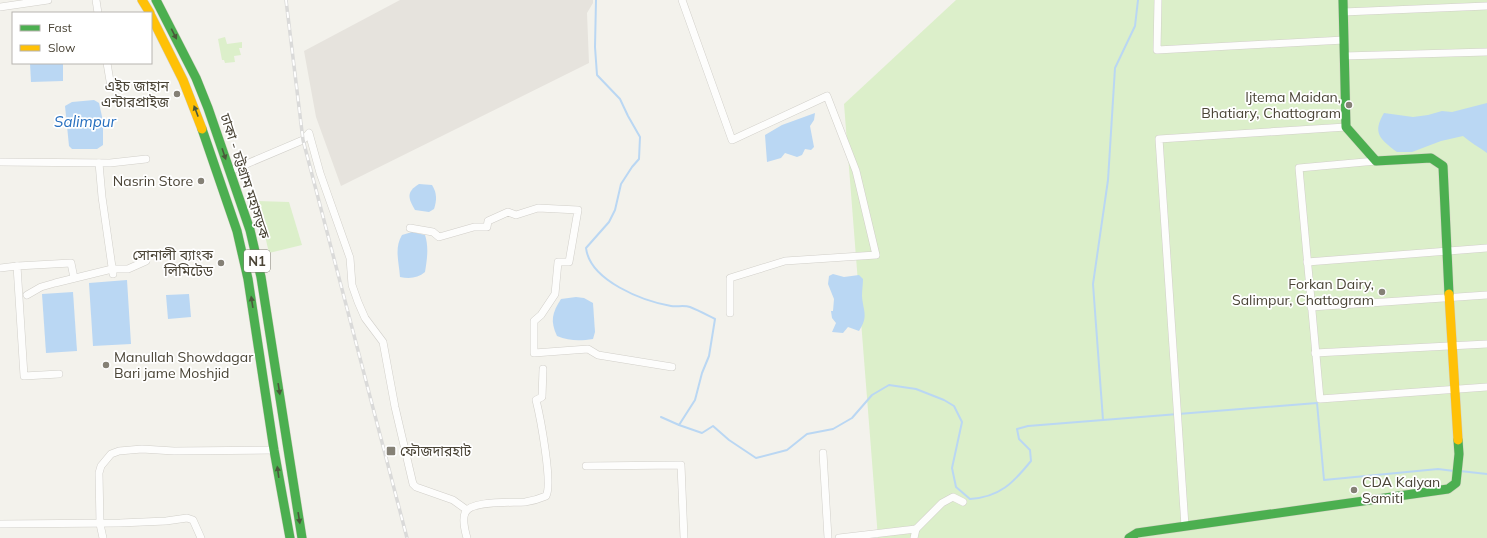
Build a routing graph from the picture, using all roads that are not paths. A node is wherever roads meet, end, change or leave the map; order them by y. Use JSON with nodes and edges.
{"nodes":[{"id":1,"x":48,"y":0,"type":"edge"},
{"id":2,"x":96,"y":0,"type":"edge"},
{"id":3,"x":142,"y":0,"type":"edge"},
{"id":4,"x":156,"y":0,"type":"edge"},
{"id":5,"x":682,"y":0,"type":"edge"},
{"id":6,"x":1158,"y":0,"type":"edge"},
{"id":7,"x":1343,"y":0,"type":"edge"},
{"id":8,"x":1487,"y":6,"type":"edge"},
{"id":9,"x":0,"y":7,"type":"edge"},
{"id":10,"x":98,"y":12,"type":"edge"},
{"id":11,"x":149,"y":12,"type":"edge"},
{"id":12,"x":1343,"y":12,"type":"junction"},
{"id":13,"x":152,"y":18,"type":"edge"},
{"id":14,"x":1344,"y":40,"type":"junction"},
{"id":15,"x":1487,"y":52,"type":"edge"},
{"id":16,"x":1344,"y":56,"type":"junction"},
{"id":17,"x":107,"y":64,"type":"edge"},
{"id":18,"x":111,"y":87,"type":"dead end"},
{"id":19,"x":1346,"y":127,"type":"junction"},
{"id":20,"x":146,"y":159,"type":"dead end"},
{"id":21,"x":1376,"y":161,"type":"junction"},
{"id":22,"x":0,"y":162,"type":"edge"},
{"id":23,"x":99,"y":163,"type":"junction"},
{"id":24,"x":230,"y":171,"type":"junction"},
{"id":25,"x":410,"y":228,"type":"dead end"},
{"id":26,"x":1487,"y":248,"type":"edge"},
{"id":27,"x":1446,"y":252,"type":"junction"},
{"id":28,"x":146,"y":261,"type":"dead end"},
{"id":29,"x":1307,"y":262,"type":"junction"},
{"id":30,"x":17,"y":266,"type":"junction"},
{"id":31,"x":0,"y":268,"type":"edge"},
{"id":32,"x":113,"y":271,"type":"junction"},
{"id":33,"x":261,"y":277,"type":"junction"},
{"id":34,"x":74,"y":278,"type":"junction"},
{"id":35,"x":27,"y":295,"type":"dead end"},
{"id":36,"x":1487,"y":295,"type":"edge"},
{"id":37,"x":1450,"y":297,"type":"junction"},
{"id":38,"x":1311,"y":307,"type":"junction"},
{"id":39,"x":730,"y":313,"type":"dead end"},
{"id":40,"x":1487,"y":344,"type":"edge"},
{"id":41,"x":1453,"y":346,"type":"junction"},
{"id":42,"x":1316,"y":353,"type":"junction"},
{"id":43,"x":672,"y":367,"type":"dead end"},
{"id":44,"x":543,"y":369,"type":"dead end"},
{"id":45,"x":60,"y":374,"type":"dead end"},
{"id":46,"x":1487,"y":387,"type":"edge"},
{"id":47,"x":1456,"y":389,"type":"junction"},
{"id":48,"x":273,"y":436,"type":"junction"},
{"id":49,"x":274,"y":450,"type":"junction"},
{"id":50,"x":823,"y":453,"type":"dead end"},
{"id":51,"x":586,"y":466,"type":"dead end"},
{"id":52,"x":963,"y":502,"type":"dead end"},
{"id":53,"x":467,"y":510,"type":"junction"},
{"id":54,"x":0,"y":524,"type":"edge"},
{"id":55,"x":100,"y":524,"type":"junction"},
{"id":56,"x":1185,"y":526,"type":"junction"},
{"id":57,"x":916,"y":529,"type":"junction"},
{"id":58,"x":103,"y":538,"type":"edge"},
{"id":59,"x":201,"y":538,"type":"edge"},
{"id":60,"x":290,"y":538,"type":"edge"},
{"id":61,"x":302,"y":538,"type":"edge"},
{"id":62,"x":467,"y":538,"type":"edge"},
{"id":63,"x":684,"y":538,"type":"edge"},
{"id":64,"x":828,"y":538,"type":"edge"},
{"id":65,"x":839,"y":538,"type":"edge"},
{"id":66,"x":914,"y":538,"type":"edge"},
{"id":67,"x":1129,"y":538,"type":"edge"}],
"edges":[{"from":1,"to":9,"type":"street"},
{"from":2,"to":10,"type":"street"},
{"from":3,"to":11,"type":"main road"},
{"from":4,"to":24,"type":"main road","name":"ঢাকা - চট্টগ্রাম মহাসড়ক","number":"N1","one_way":true},
{"from":5,"to":39,"type":"street"},
{"from":6,"to":14,"type":"street"},
{"from":7,"to":12,"type":"main road"},
{"from":8,"to":12,"type":"street"},
{"from":12,"to":14,"type":"main road"},
{"from":48,"to":13,"type":"main road","name":"ঢাকা - চট্টগ্রাম মহাসড়ক","number":"N1","one_way":true},
{"from":14,"to":16,"type":"main road"},
{"from":15,"to":16,"type":"street"},
{"from":16,"to":19,"type":"main road"},
{"from":17,"to":18,"type":"street"},
{"from":19,"to":21,"type":"main road"},
{"from":19,"to":56,"type":"street"},
{"from":20,"to":23,"type":"street"},
{"from":21,"to":27,"type":"main road"},
{"from":21,"to":29,"type":"street"},
{"from":22,"to":23,"type":"street"},
{"from":23,"to":32,"type":"street"},
{"from":24,"to":33,"type":"main road","name":"ঢাকা - চট্টগ্রাম মহাসড়ক","number":"N1"},
{"from":24,"to":53,"type":"street"},
{"from":25,"to":43,"type":"street"},
{"from":26,"to":27,"type":"street"},
{"from":27,"to":29,"type":"street"},
{"from":27,"to":37,"type":"main road"},
{"from":28,"to":32,"type":"street"},
{"from":29,"to":38,"type":"street"},
{"from":30,"to":31,"type":"street"},
{"from":30,"to":34,"type":"street"},
{"from":30,"to":45,"type":"street"},
{"from":32,"to":34,"type":"street"},
{"from":33,"to":48,"type":"main road"},
{"from":33,"to":61,"type":"main road","name":"ঢাকা - চট্টগ্রাম মহাসড়ক","number":"N1","one_way":true},
{"from":34,"to":35,"type":"street"},
{"from":36,"to":37,"type":"street"},
{"from":37,"to":38,"type":"street"},
{"from":37,"to":41,"type":"main road"},
{"from":38,"to":42,"type":"street"},
{"from":40,"to":41,"type":"street"},
{"from":41,"to":42,"type":"street"},
{"from":41,"to":47,"type":"main road"},
{"from":42,"to":47,"type":"street"},
{"from":44,"to":53,"type":"street"},
{"from":46,"to":47,"type":"street"},
{"from":47,"to":56,"type":"main road"},
{"from":48,"to":49,"type":"main road","name":"ঢাকা - চট্টগ্রাম মহাসড়ক","number":"N1"},
{"from":49,"to":55,"type":"street"},
{"from":60,"to":49,"type":"main road","name":"ঢাকা - চট্টগ্রাম মহাসড়ক","number":"N1","one_way":true},
{"from":50,"to":64,"type":"street"},
{"from":51,"to":63,"type":"street"},
{"from":52,"to":57,"type":"street"},
{"from":53,"to":62,"type":"street"},
{"from":54,"to":55,"type":"street"},
{"from":55,"to":58,"type":"street"},
{"from":55,"to":59,"type":"street"},
{"from":56,"to":67,"type":"main road"},
{"from":57,"to":65,"type":"street"},
{"from":57,"to":66,"type":"street"}]}
